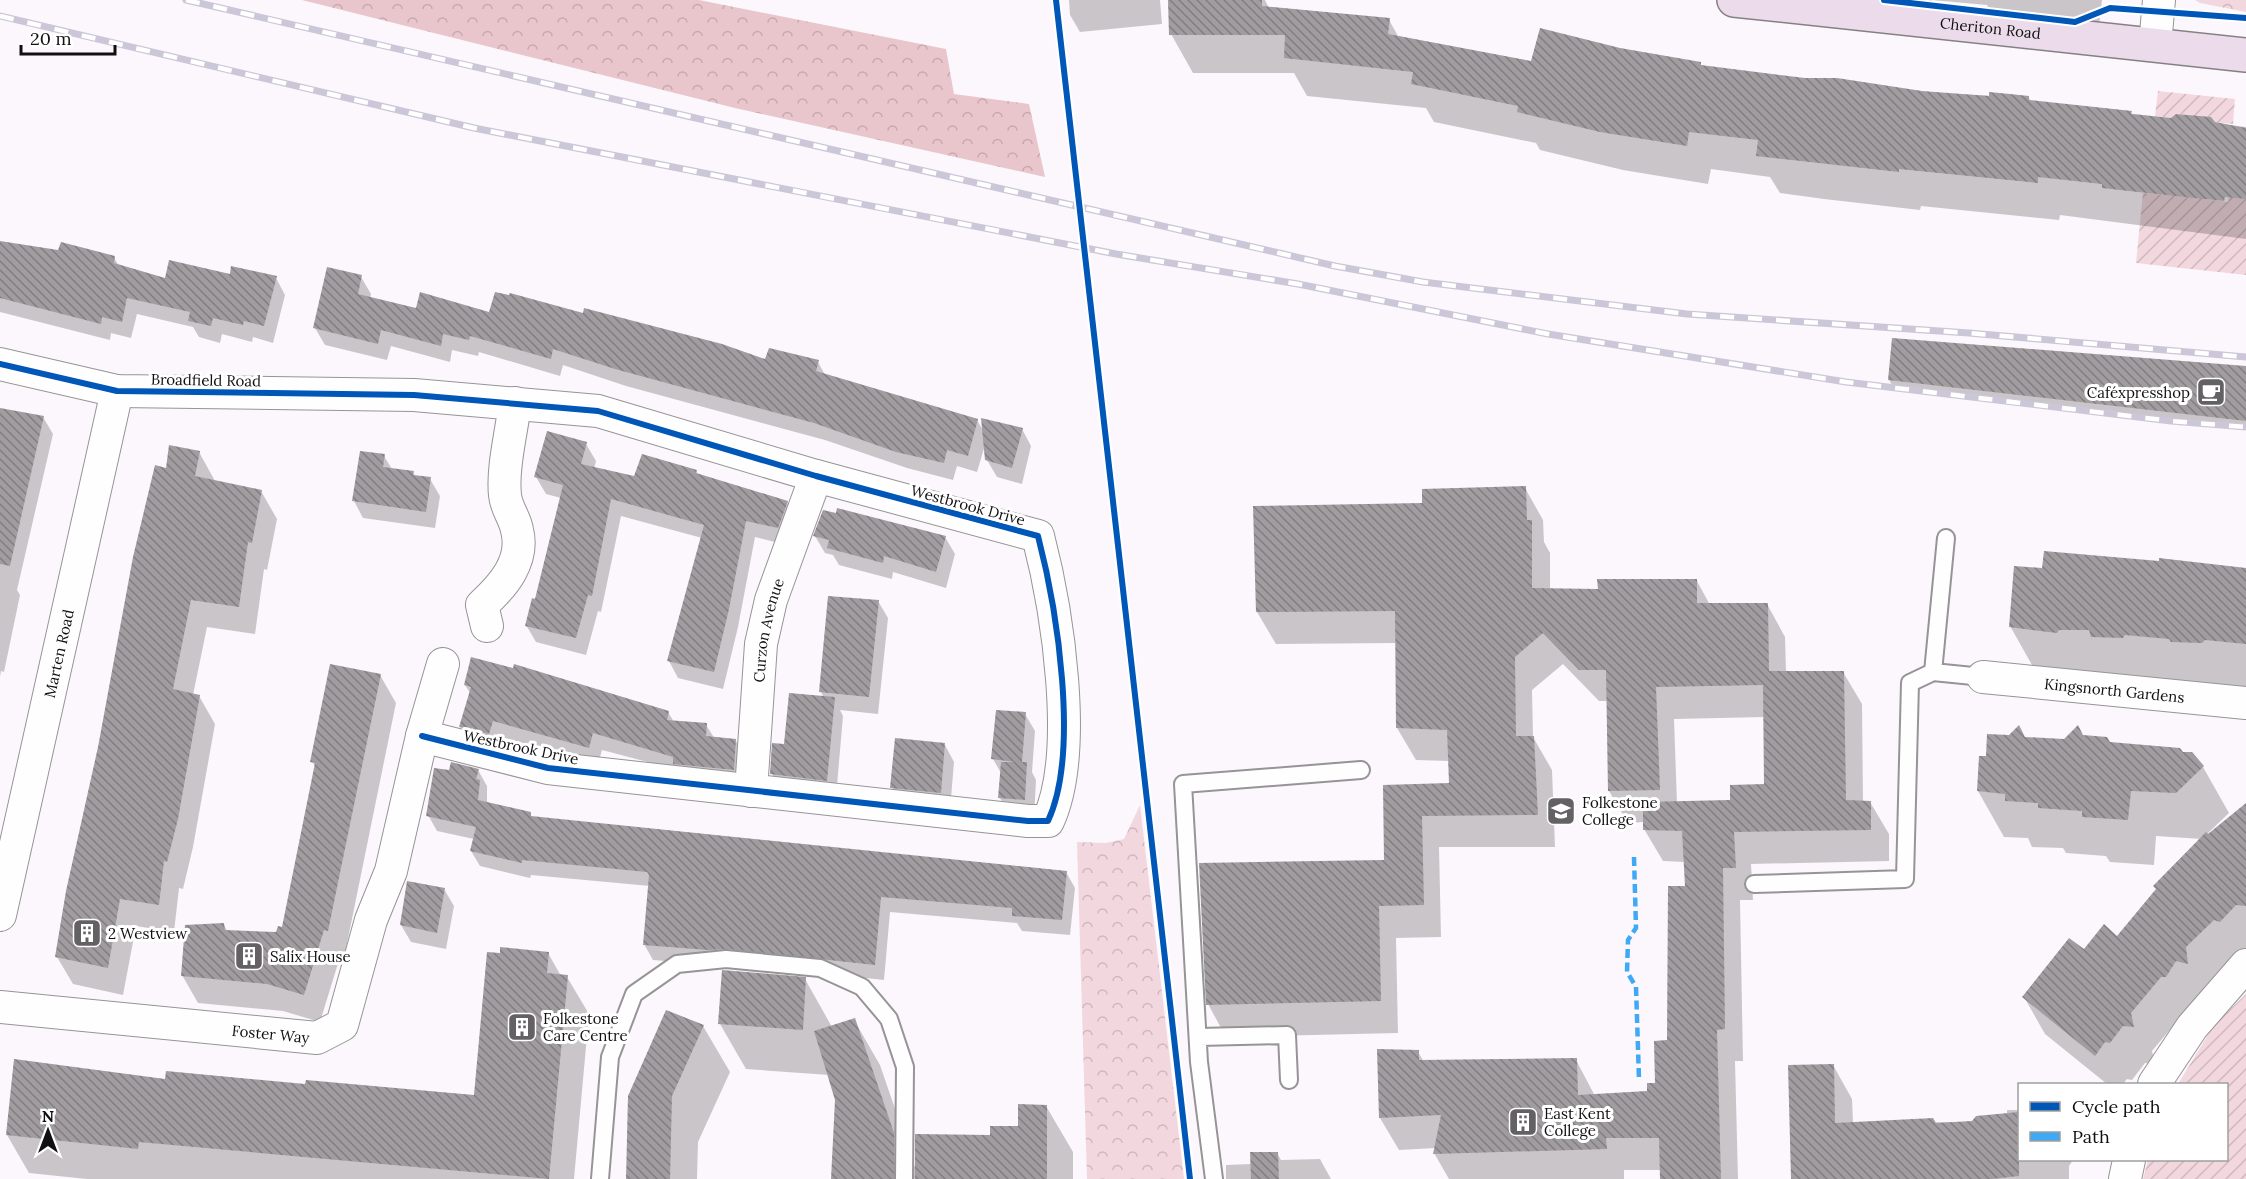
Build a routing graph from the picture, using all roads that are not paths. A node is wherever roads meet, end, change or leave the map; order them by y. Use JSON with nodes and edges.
{"nodes":[{"id":1,"x":1734,"y":0,"type":"edge"},
{"id":2,"x":2159,"y":0,"type":"edge"},
{"id":3,"x":2155,"y":45,"type":"junction"},
{"id":4,"x":2246,"y":55,"type":"edge"},
{"id":5,"x":0,"y":364,"type":"edge"},
{"id":6,"x":117,"y":391,"type":"junction"},
{"id":7,"x":414,"y":394,"type":"joint"},
{"id":8,"x":515,"y":403,"type":"junction"},
{"id":9,"x":816,"y":476,"type":"junction"},
{"id":10,"x":1946,"y":538,"type":"dead end"},
{"id":11,"x":487,"y":626,"type":"dead end"},
{"id":12,"x":443,"y":664,"type":"dead end"},
{"id":13,"x":1933,"y":672,"type":"junction"},
{"id":14,"x":1983,"y":677,"type":"joint"},
{"id":15,"x":2246,"y":704,"type":"edge"},
{"id":16,"x":422,"y":736,"type":"junction"},
{"id":17,"x":1362,"y":770,"type":"dead end"},
{"id":18,"x":751,"y":791,"type":"junction"},
{"id":19,"x":1754,"y":884,"type":"dead end"},
{"id":20,"x":0,"y":915,"type":"edge"},
{"id":21,"x":2246,"y":965,"type":"edge"},
{"id":22,"x":0,"y":1007,"type":"edge"},
{"id":23,"x":1199,"y":1037,"type":"junction"},
{"id":24,"x":1289,"y":1080,"type":"dead end"},
{"id":25,"x":2155,"y":1083,"type":"edge"},
{"id":26,"x":2129,"y":1161,"type":"edge"},
{"id":27,"x":600,"y":1179,"type":"edge"},
{"id":28,"x":904,"y":1179,"type":"edge"},
{"id":29,"x":1214,"y":1179,"type":"edge"},
{"id":30,"x":2125,"y":1179,"type":"edge"}],
"edges":[{"from":1,"to":3,"type":"main road","name":"Cheriton Road"},
{"from":2,"to":3,"type":"street"},
{"from":3,"to":4,"type":"main road","name":"Cheriton Road"},
{"from":5,"to":6,"type":"street","name":"Broadfield Road"},
{"from":6,"to":7,"type":"street","name":"Broadfield Road"},
{"from":6,"to":20,"type":"street","name":"Marten Road"},
{"from":7,"to":8,"type":"street","name":"Westbrook Drive"},
{"from":8,"to":9,"type":"street","name":"Westbrook Drive"},
{"from":8,"to":11,"type":"street"},
{"from":9,"to":18,"type":"street","name":"Curzon Avenue"},
{"from":9,"to":18,"type":"street","name":"Westbrook Drive"},
{"from":10,"to":13,"type":"lane"},
{"from":12,"to":16,"type":"street","name":"Foster Way"},
{"from":13,"to":14,"type":"lane"},
{"from":13,"to":19,"type":"lane"},
{"from":14,"to":15,"type":"street","name":"Kingsnorth Gardens"},
{"from":16,"to":18,"type":"street","name":"Westbrook Drive"},
{"from":16,"to":22,"type":"street","name":"Foster Way"},
{"from":17,"to":23,"type":"lane"},
{"from":21,"to":25,"type":"street"},
{"from":23,"to":24,"type":"lane"},
{"from":23,"to":29,"type":"lane"},
{"from":26,"to":30,"type":"street"},
{"from":27,"to":28,"type":"lane"}]}
